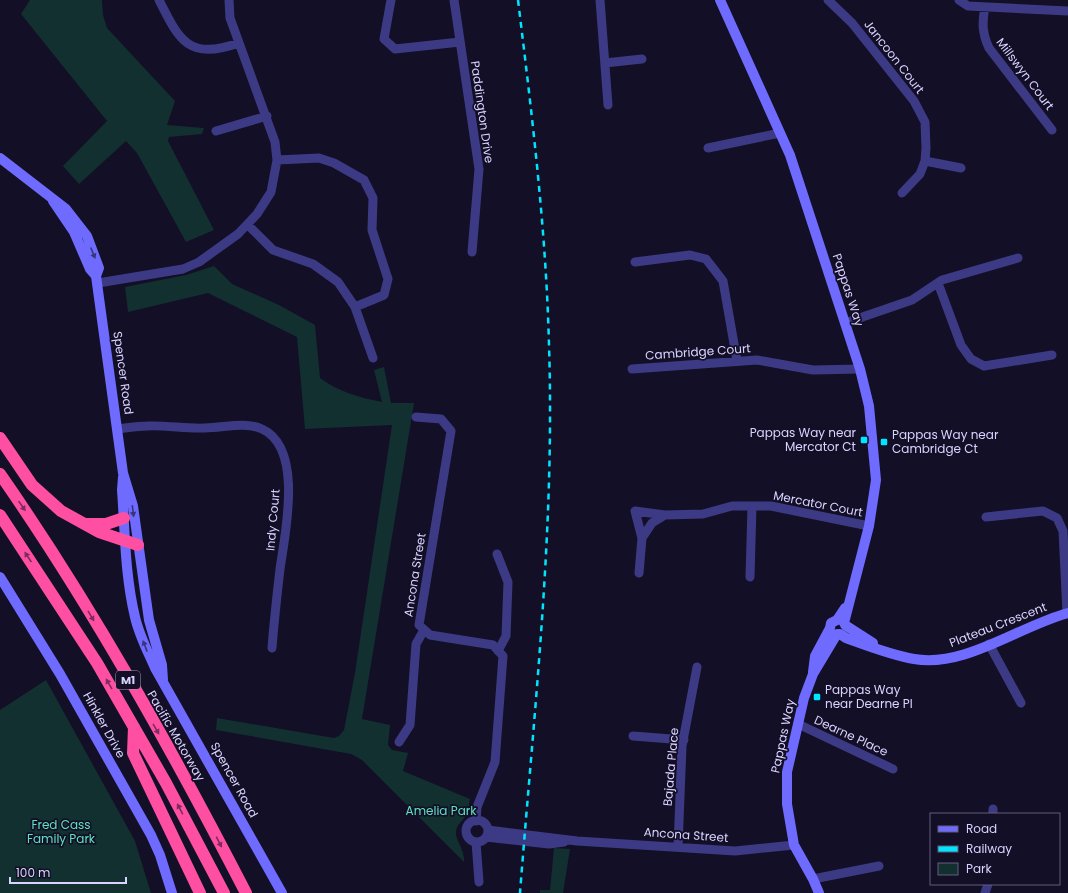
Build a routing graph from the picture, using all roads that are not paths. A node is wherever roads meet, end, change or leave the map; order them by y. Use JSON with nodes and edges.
{"nodes":[{"id":1,"x":159,"y":0,"type":"edge"},
{"id":2,"x":229,"y":0,"type":"edge"},
{"id":3,"x":391,"y":0,"type":"edge"},
{"id":4,"x":454,"y":0,"type":"edge"},
{"id":5,"x":600,"y":0,"type":"edge"},
{"id":6,"x":720,"y":0,"type":"edge"},
{"id":7,"x":828,"y":0,"type":"edge"},
{"id":8,"x":959,"y":0,"type":"edge"},
{"id":9,"x":985,"y":6,"type":"junction"},
{"id":10,"x":1068,"y":12,"type":"edge"},
{"id":11,"x":460,"y":42,"type":"junction"},
{"id":12,"x":240,"y":43,"type":"junction"},
{"id":13,"x":642,"y":59,"type":"dead end"},
{"id":14,"x":605,"y":63,"type":"junction"},
{"id":15,"x":608,"y":105,"type":"dead end"},
{"id":16,"x":267,"y":116,"type":"junction"},
{"id":17,"x":1052,"y":130,"type":"dead end"},
{"id":18,"x":216,"y":131,"type":"dead end"},
{"id":19,"x":780,"y":133,"type":"junction"},
{"id":20,"x":708,"y":148,"type":"dead end"},
{"id":21,"x":0,"y":158,"type":"edge"},
{"id":22,"x":277,"y":160,"type":"junction"},
{"id":23,"x":925,"y":161,"type":"junction"},
{"id":24,"x":961,"y":168,"type":"dead end"},
{"id":25,"x":902,"y":193,"type":"dead end"},
{"id":26,"x":248,"y":225,"type":"junction"},
{"id":27,"x":472,"y":252,"type":"dead end"},
{"id":28,"x":1018,"y":258,"type":"dead end"},
{"id":29,"x":635,"y":262,"type":"dead end"},
{"id":30,"x":97,"y":280,"type":"junction"},
{"id":31,"x":938,"y":283,"type":"junction"},
{"id":32,"x":355,"y":307,"type":"junction"},
{"id":33,"x":845,"y":323,"type":"junction"},
{"id":34,"x":1052,"y":355,"type":"dead end"},
{"id":35,"x":373,"y":358,"type":"dead end"},
{"id":36,"x":737,"y":361,"type":"junction"},
{"id":37,"x":632,"y":369,"type":"dead end"},
{"id":38,"x":860,"y":369,"type":"junction"},
{"id":39,"x":416,"y":417,"type":"dead end"},
{"id":40,"x":117,"y":429,"type":"junction"},
{"id":41,"x":0,"y":438,"type":"edge"},
{"id":42,"x":0,"y":474,"type":"edge"},
{"id":43,"x":123,"y":474,"type":"junction"},
{"id":44,"x":752,"y":506,"type":"junction"},
{"id":45,"x":0,"y":515,"type":"edge"},
{"id":46,"x":665,"y":515,"type":"junction"},
{"id":47,"x":986,"y":517,"type":"dead end"},
{"id":48,"x":124,"y":518,"type":"junction"},
{"id":49,"x":87,"y":524,"type":"junction"},
{"id":50,"x":869,"y":526,"type":"junction"},
{"id":51,"x":642,"y":538,"type":"junction"},
{"id":52,"x":126,"y":541,"type":"junction"},
{"id":53,"x":138,"y":545,"type":"junction"},
{"id":54,"x":497,"y":554,"type":"dead end"},
{"id":55,"x":639,"y":573,"type":"dead end"},
{"id":56,"x":0,"y":577,"type":"edge"},
{"id":57,"x":750,"y":577,"type":"dead end"},
{"id":58,"x":1067,"y":613,"type":"edge"},
{"id":59,"x":839,"y":627,"type":"junction"},
{"id":60,"x":424,"y":630,"type":"junction"},
{"id":61,"x":989,"y":644,"type":"junction"},
{"id":62,"x":272,"y":648,"type":"dead end"},
{"id":63,"x":498,"y":651,"type":"junction"},
{"id":64,"x":697,"y":666,"type":"dead end"},
{"id":65,"x":163,"y":680,"type":"junction"},
{"id":66,"x":1021,"y":703,"type":"dead end"},
{"id":67,"x":798,"y":724,"type":"junction"},
{"id":68,"x":134,"y":726,"type":"junction"},
{"id":69,"x":633,"y":736,"type":"dead end"},
{"id":70,"x":684,"y":740,"type":"junction"},
{"id":71,"x":399,"y":742,"type":"dead end"},
{"id":72,"x":893,"y":769,"type":"dead end"},
{"id":73,"x":476,"y":821,"type":"junction"},
{"id":74,"x":487,"y":833,"type":"junction"},
{"id":75,"x":476,"y":842,"type":"junction"},
{"id":76,"x":794,"y":845,"type":"junction"},
{"id":77,"x":678,"y":847,"type":"junction"},
{"id":78,"x":879,"y":866,"type":"dead end"},
{"id":79,"x":813,"y":879,"type":"junction"},
{"id":80,"x":479,"y":882,"type":"dead end"},
{"id":81,"x":172,"y":893,"type":"edge"},
{"id":82,"x":200,"y":893,"type":"edge"},
{"id":83,"x":224,"y":893,"type":"edge"},
{"id":84,"x":246,"y":893,"type":"edge"},
{"id":85,"x":282,"y":893,"type":"edge"},
{"id":86,"x":819,"y":893,"type":"edge"}],
"edges":[{"from":1,"to":12,"type":"street"},
{"from":2,"to":12,"type":"street"},
{"from":3,"to":11,"type":"street"},
{"from":4,"to":11,"type":"street","name":"Paddington Drive"},
{"from":5,"to":14,"type":"street"},
{"from":6,"to":19,"type":"street","name":"Pappas Way"},
{"from":7,"to":23,"type":"street","name":"Jancoon Court"},
{"from":8,"to":9,"type":"street"},
{"from":9,"to":10,"type":"street"},
{"from":9,"to":17,"type":"street","name":"Millswyn Court"},
{"from":11,"to":27,"type":"street","name":"Paddington Drive"},
{"from":12,"to":16,"type":"street"},
{"from":13,"to":14,"type":"street"},
{"from":14,"to":15,"type":"street"},
{"from":16,"to":18,"type":"street"},
{"from":16,"to":22,"type":"street"},
{"from":19,"to":20,"type":"street"},
{"from":19,"to":33,"type":"street","name":"Pappas Way"},
{"from":21,"to":30,"type":"street","name":"Spencer Road"},
{"from":22,"to":26,"type":"street"},
{"from":22,"to":32,"type":"street"},
{"from":23,"to":24,"type":"street"},
{"from":23,"to":25,"type":"street","name":"Jancoon Court"},
{"from":26,"to":30,"type":"street"},
{"from":26,"to":32,"type":"street"},
{"from":28,"to":31,"type":"street"},
{"from":29,"to":36,"type":"street"},
{"from":30,"to":40,"type":"street","name":"Spencer Road"},
{"from":31,"to":33,"type":"street"},
{"from":31,"to":34,"type":"street"},
{"from":32,"to":35,"type":"street"},
{"from":33,"to":38,"type":"street","name":"Pappas Way"},
{"from":36,"to":37,"type":"street","name":"Cambridge Court"},
{"from":36,"to":38,"type":"street","name":"Cambridge Court"},
{"from":38,"to":50,"type":"street","name":"Pappas Way"},
{"from":39,"to":60,"type":"street","name":"Ancona Street"},
{"from":40,"to":43,"type":"street","name":"Spencer Road"},
{"from":40,"to":62,"type":"street","name":"Indy Court"},
{"from":41,"to":49,"type":"highway"},
{"from":42,"to":84,"type":"highway","name":"Pacific Motorway","number":"M1","one_way":true},
{"from":43,"to":48,"type":"street","name":"Spencer Road"},
{"from":43,"to":53,"type":"street","name":"Spencer Road","one_way":true},
{"from":44,"to":46,"type":"street","name":"Mercator Court"},
{"from":44,"to":50,"type":"street","name":"Mercator Court"},
{"from":44,"to":57,"type":"street"},
{"from":68,"to":45,"type":"highway","number":"M1","one_way":true},
{"from":46,"to":51,"type":"street"},
{"from":46,"to":51,"type":"street","name":"Mercator Court"},
{"from":47,"to":58,"type":"street"},
{"from":48,"to":49,"type":"highway"},
{"from":48,"to":52,"type":"street","name":"Spencer Road"},
{"from":49,"to":52,"type":"highway"},
{"from":50,"to":59,"type":"street","name":"Pappas Way"},
{"from":51,"to":55,"type":"street"},
{"from":52,"to":53,"type":"highway"},
{"from":65,"to":52,"type":"street","name":"Spencer Road","one_way":true},
{"from":53,"to":65,"type":"street","name":"Spencer Road"},
{"from":54,"to":63,"type":"street"},
{"from":56,"to":81,"type":"street","name":"Hinkler Drive"},
{"from":58,"to":61,"type":"street","name":"Plateau Crescent"},
{"from":59,"to":61,"type":"street","name":"Plateau Crescent"},
{"from":59,"to":67,"type":"street","name":"Pappas Way"},
{"from":60,"to":63,"type":"street","name":"Ancona Street"},
{"from":60,"to":71,"type":"street"},
{"from":61,"to":66,"type":"street"},
{"from":63,"to":73,"type":"street"},
{"from":64,"to":70,"type":"street","name":"Bajada Place"},
{"from":65,"to":85,"type":"street","name":"Spencer Road"},
{"from":67,"to":72,"type":"street","name":"Dearne Place"},
{"from":67,"to":76,"type":"street","name":"Pappas Way"},
{"from":68,"to":82,"type":"highway"},
{"from":83,"to":68,"type":"highway","number":"M1","one_way":true},
{"from":69,"to":70,"type":"street"},
{"from":70,"to":77,"type":"street","name":"Bajada Place"},
{"from":73,"to":74,"type":"street","name":"Ancona Street"},
{"from":73,"to":75,"type":"street"},
{"from":74,"to":75,"type":"street"},
{"from":74,"to":77,"type":"street","name":"Ancona Street"},
{"from":75,"to":80,"type":"street"},
{"from":76,"to":77,"type":"street","name":"Ancona Street"},
{"from":76,"to":79,"type":"street","name":"Pappas Way"},
{"from":78,"to":79,"type":"street"},
{"from":79,"to":86,"type":"street","name":"Pappas Way"}]}
